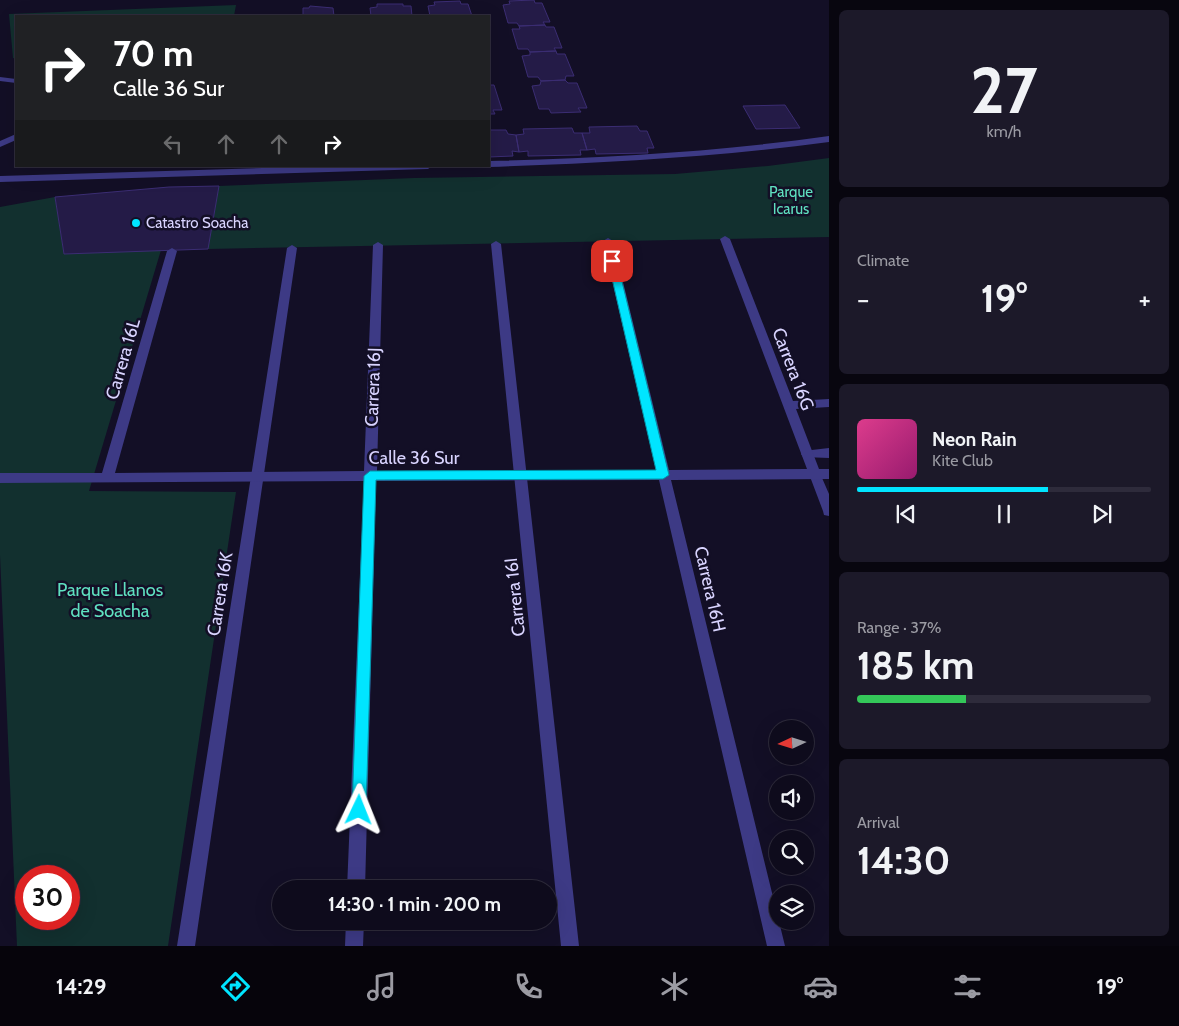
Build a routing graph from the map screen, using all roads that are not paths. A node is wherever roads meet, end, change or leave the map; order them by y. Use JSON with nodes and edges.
{"nodes":[{"id":1,"x":0,"y":79,"type":"edge"},
{"id":2,"x":15,"y":81,"type":"edge"},
{"id":3,"x":15,"y":137,"type":"edge"},
{"id":4,"x":829,"y":139,"type":"edge"},
{"id":5,"x":0,"y":144,"type":"edge"},
{"id":6,"x":490,"y":164,"type":"edge"},
{"id":7,"x":391,"y":167,"type":"edge"},
{"id":8,"x":0,"y":179,"type":"edge"},
{"id":9,"x":725,"y":239,"type":"dead end"},
{"id":10,"x":608,"y":241,"type":"dead end"},
{"id":11,"x":496,"y":244,"type":"dead end"},
{"id":12,"x":378,"y":245,"type":"dead end"},
{"id":13,"x":292,"y":248,"type":"dead end"},
{"id":14,"x":172,"y":251,"type":"dead end"},
{"id":15,"x":829,"y":403,"type":"edge"},
{"id":16,"x":788,"y":405,"type":"junction"},
{"id":17,"x":829,"y":453,"type":"edge"},
{"id":18,"x":807,"y":454,"type":"junction"},
{"id":19,"x":815,"y":474,"type":"junction"},
{"id":20,"x":829,"y":474,"type":"edge"},
{"id":21,"x":521,"y":475,"type":"junction"},
{"id":22,"x":663,"y":475,"type":"junction"},
{"id":23,"x":257,"y":476,"type":"junction"},
{"id":24,"x":370,"y":476,"type":"junction"},
{"id":25,"x":107,"y":477,"type":"junction"},
{"id":26,"x":0,"y":478,"type":"edge"},
{"id":27,"x":829,"y":511,"type":"edge"},
{"id":28,"x":356,"y":880,"type":"edge"},
{"id":29,"x":355,"y":930,"type":"edge"},
{"id":30,"x":186,"y":946,"type":"edge"},
{"id":31,"x":354,"y":946,"type":"edge"},
{"id":32,"x":570,"y":946,"type":"edge"},
{"id":33,"x":776,"y":946,"type":"edge"}],
"edges":[{"from":1,"to":2,"type":"street"},
{"from":3,"to":5,"type":"street"},
{"from":4,"to":6,"type":"street"},
{"from":7,"to":8,"type":"street"},
{"from":9,"to":16,"type":"street","name":"Carrera 16G"},
{"from":10,"to":22,"type":"street","name":"Carrera 16H"},
{"from":11,"to":21,"type":"street","name":"Carrera 16I"},
{"from":12,"to":24,"type":"street","name":"Carrera 16J"},
{"from":13,"to":23,"type":"street","name":"Carrera 16K"},
{"from":14,"to":25,"type":"street","name":"Carrera 16L"},
{"from":15,"to":16,"type":"street"},
{"from":16,"to":18,"type":"street","name":"Carrera 16G"},
{"from":17,"to":18,"type":"street"},
{"from":18,"to":19,"type":"street","name":"Carrera 16G"},
{"from":19,"to":20,"type":"street","name":"Calle 36 Sur"},
{"from":19,"to":22,"type":"street","name":"Calle 36 Sur"},
{"from":19,"to":27,"type":"street","name":"Carrera 16G"},
{"from":21,"to":22,"type":"street","name":"Calle 36 Sur"},
{"from":21,"to":24,"type":"street","name":"Calle 36 Sur"},
{"from":21,"to":32,"type":"street","name":"Carrera 16I"},
{"from":22,"to":33,"type":"street","name":"Carrera 16H"},
{"from":23,"to":24,"type":"street","name":"Calle 36 Sur"},
{"from":23,"to":25,"type":"street","name":"Calle 36 Sur"},
{"from":23,"to":30,"type":"street","name":"Carrera 16K"},
{"from":24,"to":28,"type":"street","name":"Carrera 16J"},
{"from":25,"to":26,"type":"street","name":"Calle 36 Sur"},
{"from":29,"to":31,"type":"street"}]}
